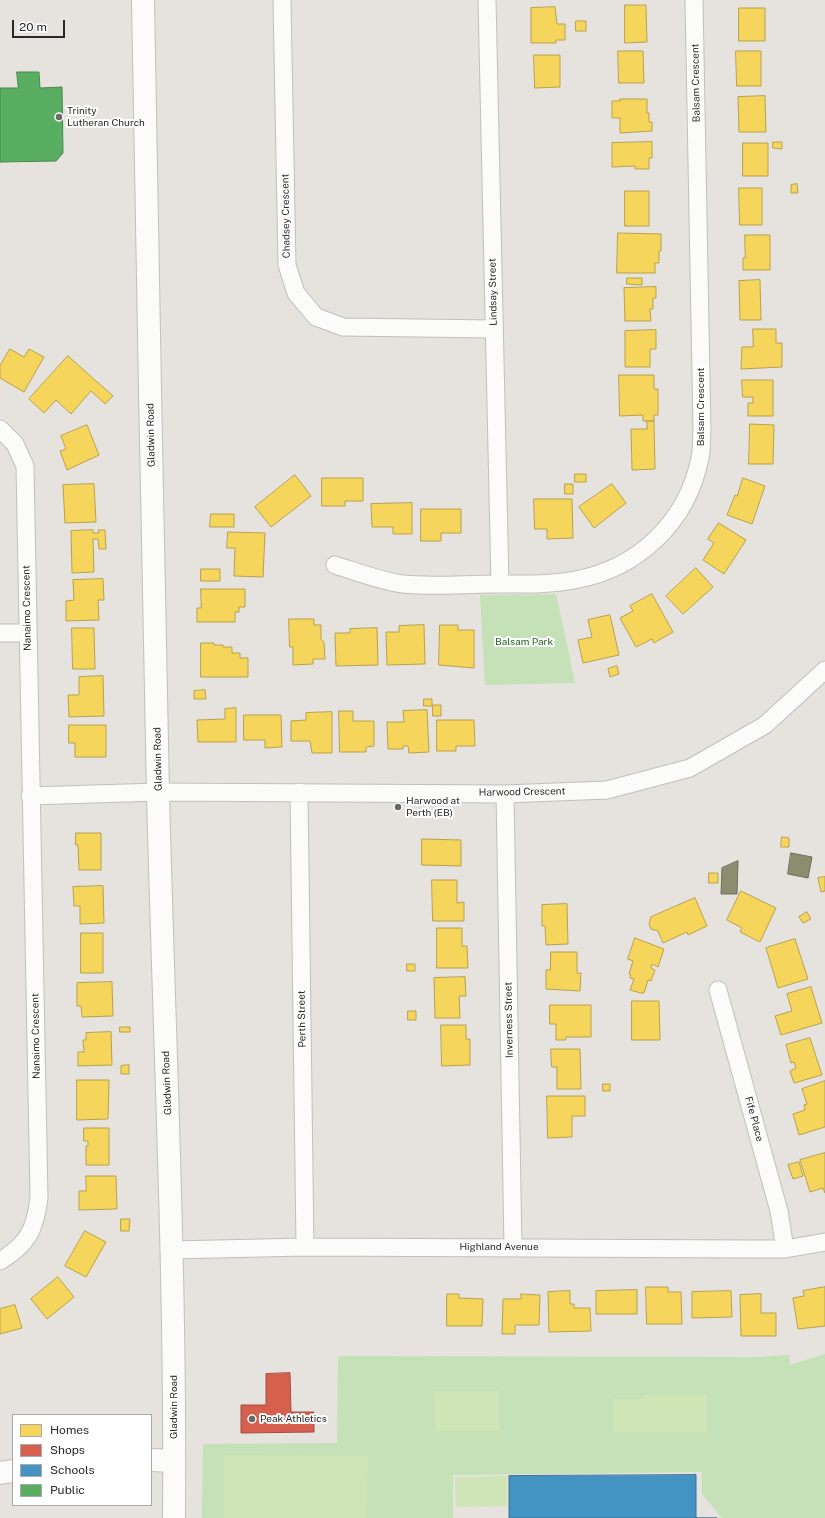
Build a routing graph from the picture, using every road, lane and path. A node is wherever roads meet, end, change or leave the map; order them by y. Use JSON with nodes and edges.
{"nodes":[{"id":1,"x":143,"y":0,"type":"edge"},
{"id":2,"x":282,"y":0,"type":"edge"},
{"id":3,"x":487,"y":0,"type":"edge"},
{"id":4,"x":694,"y":0,"type":"edge"},
{"id":5,"x":494,"y":329,"type":"junction"},
{"id":6,"x":0,"y":429,"type":"edge"},
{"id":7,"x":335,"y":565,"type":"dead end"},
{"id":8,"x":500,"y":584,"type":"junction"},
{"id":9,"x":0,"y":633,"type":"edge"},
{"id":10,"x":27,"y":633,"type":"junction"},
{"id":11,"x":825,"y":670,"type":"edge"},
{"id":12,"x":158,"y":792,"type":"junction"},
{"id":13,"x":299,"y":792,"type":"junction"},
{"id":14,"x":505,"y":794,"type":"junction"},
{"id":15,"x":30,"y":796,"type":"junction"},
{"id":16,"x":718,"y":990,"type":"dead end"},
{"id":17,"x":825,"y":1242,"type":"edge"},
{"id":18,"x":305,"y":1247,"type":"junction"},
{"id":19,"x":513,"y":1247,"type":"junction"},
{"id":20,"x":785,"y":1248,"type":"junction"},
{"id":21,"x":172,"y":1250,"type":"junction"},
{"id":22,"x":0,"y":1261,"type":"edge"},
{"id":23,"x":152,"y":1460,"type":"edge"},
{"id":24,"x":174,"y":1461,"type":"junction"},
{"id":25,"x":12,"y":1471,"type":"edge"},
{"id":26,"x":0,"y":1473,"type":"edge"},
{"id":27,"x":174,"y":1518,"type":"edge"}],
"edges":[{"from":1,"to":12,"type":"main road","name":"Gladwin Road"},
{"from":2,"to":5,"type":"street","name":"Chadsey Crescent"},
{"from":3,"to":5,"type":"street","name":"Lindsay Street"},
{"from":4,"to":8,"type":"street","name":"Balsam Crescent"},
{"from":5,"to":8,"type":"street","name":"Lindsay Street"},
{"from":6,"to":10,"type":"street","name":"Nanaimo Crescent"},
{"from":7,"to":8,"type":"street","name":"Balsam Crescent"},
{"from":9,"to":10,"type":"street"},
{"from":10,"to":15,"type":"street","name":"Nanaimo Crescent"},
{"from":11,"to":14,"type":"street","name":"Harwood Crescent"},
{"from":12,"to":13,"type":"street","name":"Harwood Crescent"},
{"from":12,"to":15,"type":"street"},
{"from":12,"to":21,"type":"main road","name":"Gladwin Road"},
{"from":13,"to":14,"type":"street","name":"Harwood Crescent"},
{"from":13,"to":18,"type":"street","name":"Perth Street"},
{"from":14,"to":19,"type":"street","name":"Inverness Street"},
{"from":15,"to":22,"type":"street","name":"Nanaimo Crescent"},
{"from":16,"to":20,"type":"street","name":"Fife Place"},
{"from":17,"to":20,"type":"street","name":"Highland Avenue"},
{"from":18,"to":19,"type":"street","name":"Highland Avenue"},
{"from":18,"to":21,"type":"street","name":"Highland Avenue"},
{"from":19,"to":20,"type":"street","name":"Highland Avenue"},
{"from":21,"to":24,"type":"main road","name":"Gladwin Road"},
{"from":23,"to":24,"type":"main road"},
{"from":24,"to":27,"type":"main road","name":"Gladwin Road"},
{"from":25,"to":26,"type":"main road"}]}
